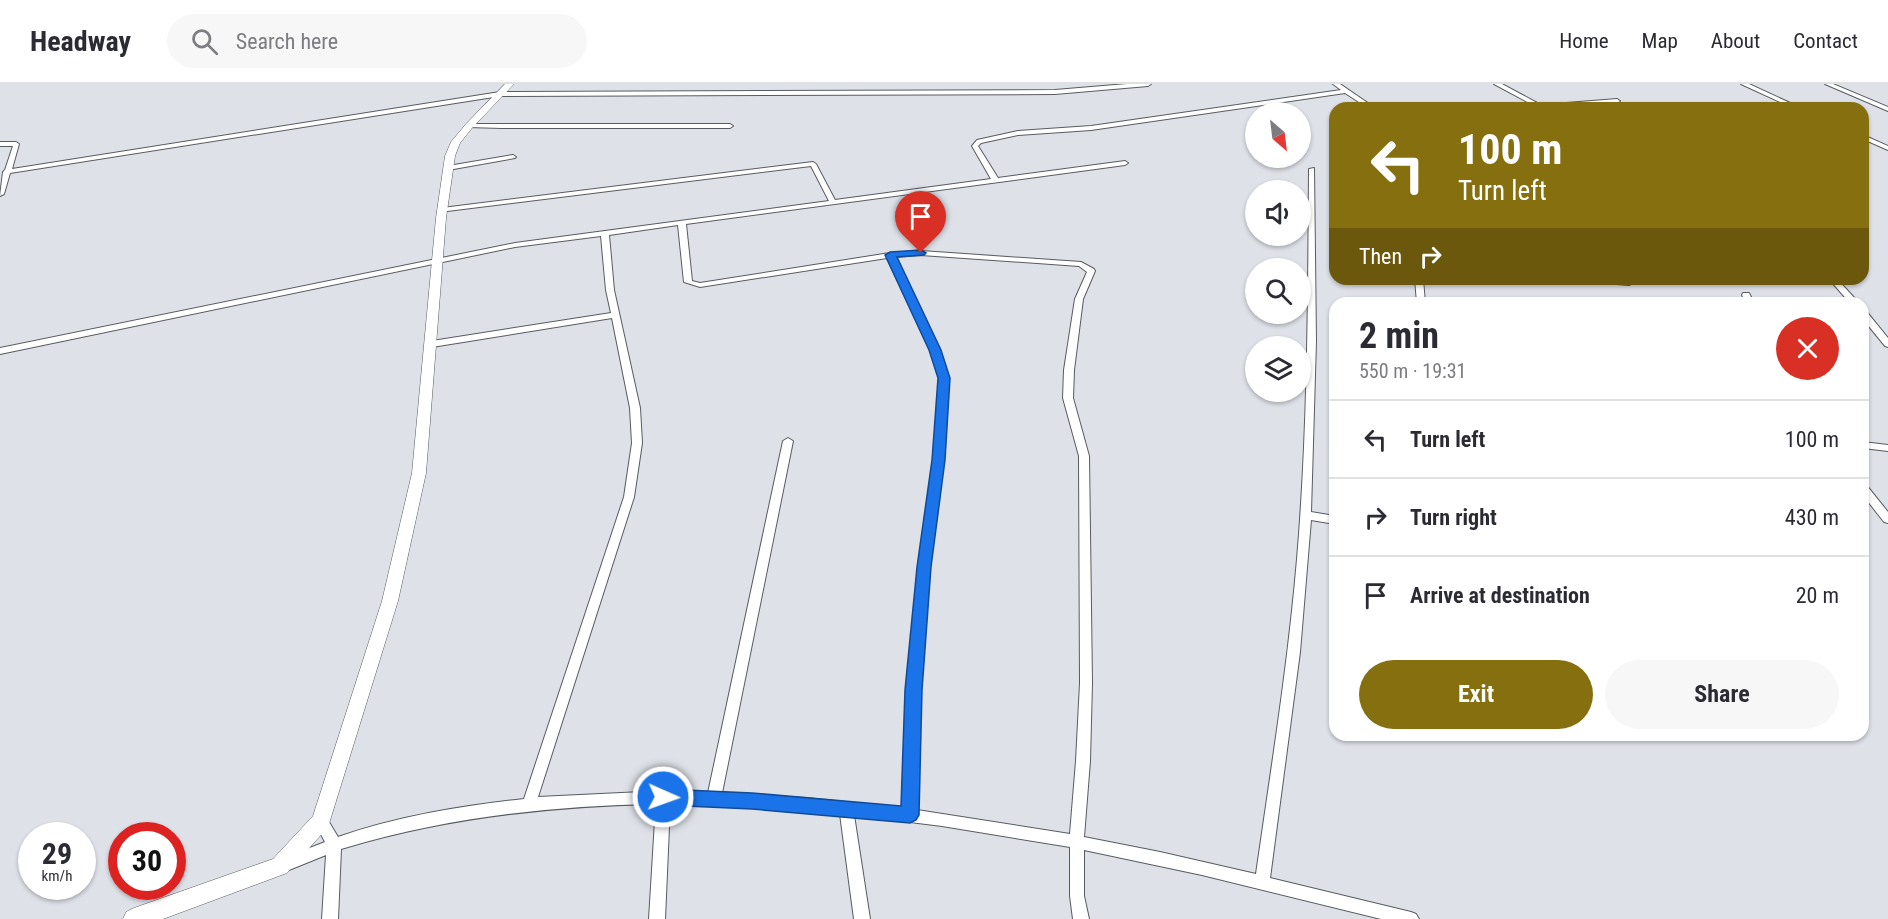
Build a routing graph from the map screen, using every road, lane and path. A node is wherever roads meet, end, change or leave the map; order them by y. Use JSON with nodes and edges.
{"nodes":[{"id":1,"x":886,"y":84,"type":"edge"},
{"id":2,"x":1056,"y":84,"type":"edge"},
{"id":3,"x":1148,"y":84,"type":"edge"},
{"id":4,"x":1336,"y":84,"type":"edge"},
{"id":5,"x":1497,"y":84,"type":"edge"},
{"id":6,"x":1744,"y":84,"type":"edge"},
{"id":7,"x":1828,"y":84,"type":"edge"},
{"id":8,"x":505,"y":89,"type":"edge"},
{"id":9,"x":1347,"y":91,"type":"junction"},
{"id":10,"x":884,"y":92,"type":"junction"},
{"id":11,"x":1055,"y":92,"type":"junction"},
{"id":12,"x":1617,"y":100,"type":"dead end"},
{"id":13,"x":1363,"y":102,"type":"edge"},
{"id":14,"x":1531,"y":102,"type":"edge"},
{"id":15,"x":1595,"y":102,"type":"edge"},
{"id":16,"x":1784,"y":102,"type":"edge"},
{"id":17,"x":1888,"y":109,"type":"edge"},
{"id":18,"x":469,"y":126,"type":"junction"},
{"id":19,"x":730,"y":126,"type":"dead end"},
{"id":20,"x":1869,"y":140,"type":"edge"},
{"id":21,"x":0,"y":144,"type":"edge"},
{"id":22,"x":1888,"y":148,"type":"edge"},
{"id":23,"x":513,"y":157,"type":"dead end"},
{"id":24,"x":1125,"y":164,"type":"dead end"},
{"id":25,"x":448,"y":168,"type":"junction"},
{"id":26,"x":1312,"y":169,"type":"dead end"},
{"id":27,"x":6,"y":172,"type":"junction"},
{"id":28,"x":996,"y":181,"type":"junction"},
{"id":29,"x":0,"y":194,"type":"edge"},
{"id":30,"x":833,"y":202,"type":"junction"},
{"id":31,"x":442,"y":210,"type":"junction"},
{"id":32,"x":682,"y":223,"type":"junction"},
{"id":33,"x":605,"y":233,"type":"junction"},
{"id":34,"x":890,"y":255,"type":"junction"},
{"id":35,"x":438,"y":260,"type":"junction"},
{"id":36,"x":1838,"y":285,"type":"edge"},
{"id":37,"x":1850,"y":297,"type":"edge"},
{"id":38,"x":615,"y":315,"type":"junction"},
{"id":39,"x":1869,"y":320,"type":"edge"},
{"id":40,"x":432,"y":344,"type":"junction"},
{"id":41,"x":1888,"y":344,"type":"edge"},
{"id":42,"x":0,"y":351,"type":"edge"},
{"id":43,"x":789,"y":441,"type":"dead end"},
{"id":44,"x":1869,"y":446,"type":"edge"},
{"id":45,"x":1888,"y":448,"type":"edge"},
{"id":46,"x":1869,"y":495,"type":"edge"},
{"id":47,"x":1306,"y":515,"type":"junction"},
{"id":48,"x":1329,"y":519,"type":"edge"},
{"id":49,"x":1888,"y":519,"type":"edge"},
{"id":50,"x":663,"y":797,"type":"junction"},
{"id":51,"x":714,"y":799,"type":"junction"},
{"id":52,"x":528,"y":804,"type":"junction"},
{"id":53,"x":846,"y":808,"type":"junction"},
{"id":54,"x":910,"y":815,"type":"junction"},
{"id":55,"x":321,"y":821,"type":"junction"},
{"id":56,"x":1077,"y":842,"type":"junction"},
{"id":57,"x":333,"y":843,"type":"junction"},
{"id":58,"x":280,"y":866,"type":"junction"},
{"id":59,"x":1262,"y":883,"type":"junction"},
{"id":60,"x":135,"y":919,"type":"edge"},
{"id":61,"x":330,"y":919,"type":"edge"},
{"id":62,"x":657,"y":919,"type":"edge"},
{"id":63,"x":862,"y":919,"type":"edge"},
{"id":64,"x":1081,"y":919,"type":"edge"},
{"id":65,"x":1411,"y":919,"type":"edge"}],
"edges":[{"from":1,"to":10,"type":"street"},
{"from":2,"to":11,"type":"street"},
{"from":3,"to":11,"type":"street"},
{"from":4,"to":9,"type":"street"},
{"from":5,"to":14,"type":"street"},
{"from":6,"to":16,"type":"street"},
{"from":7,"to":17,"type":"street"},
{"from":8,"to":10,"type":"street"},
{"from":8,"to":18,"type":"street"},
{"from":8,"to":27,"type":"street"},
{"from":9,"to":13,"type":"street"},
{"from":9,"to":28,"type":"street"},
{"from":10,"to":11,"type":"street"},
{"from":12,"to":15,"type":"street"},
{"from":18,"to":19,"type":"street"},
{"from":18,"to":25,"type":"street"},
{"from":20,"to":22,"type":"street"},
{"from":21,"to":27,"type":"street"},
{"from":23,"to":25,"type":"street"},
{"from":24,"to":28,"type":"street"},
{"from":25,"to":31,"type":"street"},
{"from":26,"to":47,"type":"street"},
{"from":27,"to":29,"type":"street"},
{"from":28,"to":30,"type":"street"},
{"from":30,"to":31,"type":"street"},
{"from":30,"to":32,"type":"street"},
{"from":31,"to":35,"type":"street"},
{"from":32,"to":33,"type":"street"},
{"from":32,"to":34,"type":"street"},
{"from":33,"to":35,"type":"street"},
{"from":33,"to":38,"type":"street"},
{"from":34,"to":54,"type":"street"},
{"from":34,"to":56,"type":"street"},
{"from":35,"to":40,"type":"street"},
{"from":35,"to":42,"type":"street"},
{"from":36,"to":37,"type":"street"},
{"from":38,"to":40,"type":"street"},
{"from":38,"to":52,"type":"street"},
{"from":39,"to":41,"type":"street"},
{"from":40,"to":55,"type":"street"},
{"from":43,"to":51,"type":"street"},
{"from":44,"to":45,"type":"street"},
{"from":46,"to":49,"type":"street"},
{"from":47,"to":48,"type":"street"},
{"from":47,"to":59,"type":"street"},
{"from":50,"to":51,"type":"street"},
{"from":50,"to":52,"type":"street"},
{"from":50,"to":62,"type":"street"},
{"from":51,"to":53,"type":"street"},
{"from":52,"to":57,"type":"street"},
{"from":53,"to":54,"type":"street"},
{"from":53,"to":63,"type":"street"},
{"from":54,"to":56,"type":"street"},
{"from":55,"to":57,"type":"street"},
{"from":55,"to":58,"type":"street"},
{"from":56,"to":59,"type":"street"},
{"from":56,"to":64,"type":"street"},
{"from":57,"to":58,"type":"street"},
{"from":57,"to":61,"type":"street"},
{"from":58,"to":60,"type":"street"},
{"from":59,"to":65,"type":"street"}]}
